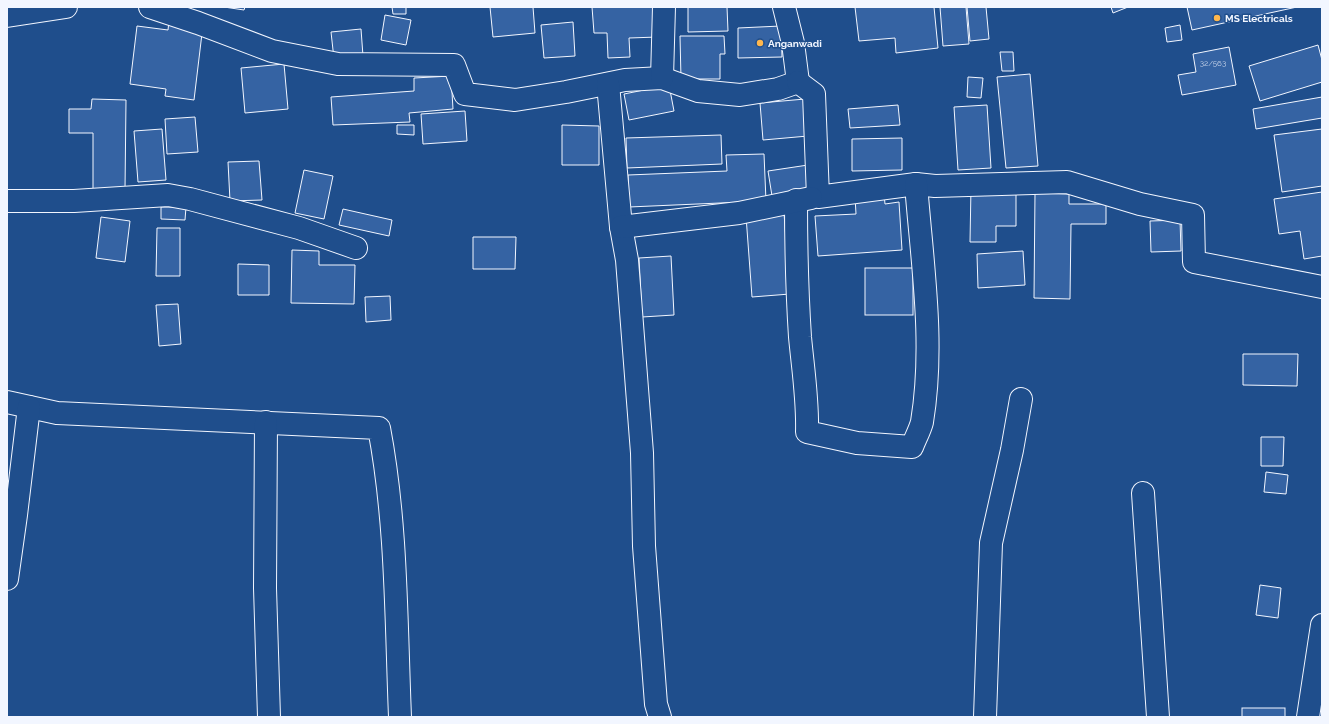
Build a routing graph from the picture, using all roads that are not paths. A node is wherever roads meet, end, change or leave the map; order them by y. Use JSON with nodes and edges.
{"nodes":[{"id":1,"x":66,"y":7,"type":"edge"},
{"id":2,"x":150,"y":7,"type":"edge"},
{"id":3,"x":664,"y":7,"type":"edge"},
{"id":4,"x":784,"y":7,"type":"edge"},
{"id":5,"x":7,"y":16,"type":"edge"},
{"id":6,"x":662,"y":78,"type":"junction"},
{"id":7,"x":798,"y":82,"type":"junction"},
{"id":8,"x":608,"y":84,"type":"junction"},
{"id":9,"x":916,"y":184,"type":"junction"},
{"id":10,"x":818,"y":197,"type":"junction"},
{"id":11,"x":796,"y":200,"type":"junction"},
{"id":12,"x":7,"y":201,"type":"edge"},
{"id":13,"x":621,"y":227,"type":"junction"},
{"id":14,"x":356,"y":248,"type":"dead end"},
{"id":15,"x":1322,"y":287,"type":"edge"},
{"id":16,"x":1021,"y":399,"type":"dead end"},
{"id":17,"x":7,"y":402,"type":"edge"},
{"id":18,"x":29,"y":407,"type":"junction"},
{"id":19,"x":266,"y":422,"type":"junction"},
{"id":20,"x":1143,"y":493,"type":"dead end"},
{"id":21,"x":7,"y":579,"type":"edge"},
{"id":22,"x":1322,"y":625,"type":"edge"},
{"id":23,"x":269,"y":717,"type":"edge"},
{"id":24,"x":400,"y":717,"type":"edge"},
{"id":25,"x":660,"y":717,"type":"edge"},
{"id":26,"x":985,"y":717,"type":"edge"},
{"id":27,"x":1158,"y":717,"type":"edge"},
{"id":28,"x":1308,"y":717,"type":"edge"}],
"edges":[{"from":1,"to":5,"type":"street"},
{"from":2,"to":8,"type":"street"},
{"from":3,"to":6,"type":"street"},
{"from":4,"to":7,"type":"street"},
{"from":6,"to":7,"type":"street"},
{"from":6,"to":8,"type":"street"},
{"from":7,"to":10,"type":"street"},
{"from":8,"to":13,"type":"street"},
{"from":9,"to":10,"type":"street"},
{"from":9,"to":11,"type":"street"},
{"from":9,"to":15,"type":"street"},
{"from":10,"to":11,"type":"street"},
{"from":11,"to":13,"type":"street"},
{"from":12,"to":14,"type":"street"},
{"from":13,"to":25,"type":"street"},
{"from":16,"to":26,"type":"street"},
{"from":17,"to":18,"type":"street"},
{"from":18,"to":19,"type":"street"},
{"from":18,"to":21,"type":"street"},
{"from":19,"to":23,"type":"street"},
{"from":19,"to":24,"type":"street"},
{"from":20,"to":27,"type":"street"},
{"from":22,"to":28,"type":"street"}]}
